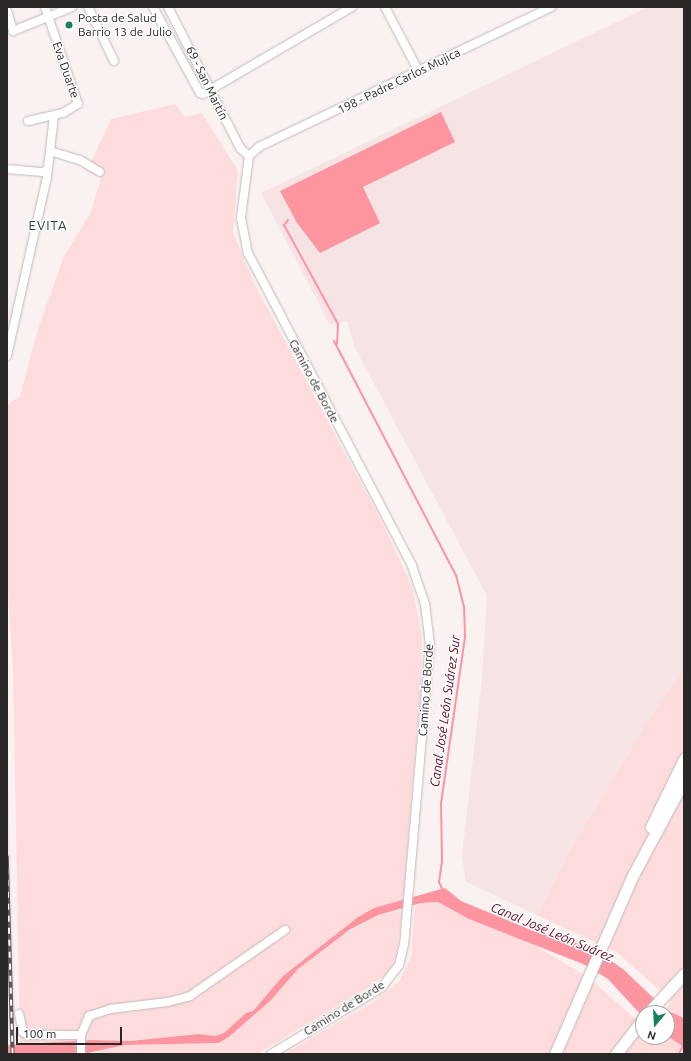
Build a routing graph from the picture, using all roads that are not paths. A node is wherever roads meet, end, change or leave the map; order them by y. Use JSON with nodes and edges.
{"nodes":[{"id":1,"x":45,"y":7,"type":"edge"},
{"id":2,"x":72,"y":7,"type":"edge"},
{"id":3,"x":88,"y":7,"type":"edge"},
{"id":4,"x":154,"y":7,"type":"edge"},
{"id":5,"x":168,"y":7,"type":"edge"},
{"id":6,"x":352,"y":7,"type":"edge"},
{"id":7,"x":385,"y":7,"type":"edge"},
{"id":8,"x":551,"y":7,"type":"edge"},
{"id":9,"x":7,"y":11,"type":"edge"},
{"id":10,"x":48,"y":17,"type":"junction"},
{"id":11,"x":114,"y":61,"type":"dead end"},
{"id":12,"x":419,"y":72,"type":"junction"},
{"id":13,"x":211,"y":89,"type":"junction"},
{"id":14,"x":54,"y":116,"type":"junction"},
{"id":15,"x":28,"y":121,"type":"dead end"},
{"id":16,"x":50,"y":151,"type":"junction"},
{"id":17,"x":249,"y":156,"type":"junction"},
{"id":18,"x":7,"y":169,"type":"edge"},
{"id":19,"x":47,"y":170,"type":"junction"},
{"id":20,"x":100,"y":172,"type":"dead end"},
{"id":21,"x":7,"y":356,"type":"edge"},
{"id":22,"x":684,"y":759,"type":"edge"},
{"id":23,"x":684,"y":780,"type":"edge"},
{"id":24,"x":644,"y":853,"type":"junction"},
{"id":25,"x":285,"y":930,"type":"dead end"},
{"id":26,"x":684,"y":974,"type":"edge"},
{"id":27,"x":655,"y":1005,"type":"edge"},
{"id":28,"x":19,"y":1014,"type":"dead end"},
{"id":29,"x":635,"y":1029,"type":"edge"},
{"id":30,"x":81,"y":1036,"type":"junction"},
{"id":31,"x":81,"y":1054,"type":"edge"},
{"id":32,"x":271,"y":1054,"type":"edge"},
{"id":33,"x":555,"y":1054,"type":"edge"},
{"id":34,"x":616,"y":1054,"type":"edge"}],
"edges":[{"from":1,"to":10,"type":"street","name":"Eva Duarte"},
{"from":2,"to":10,"type":"street"},
{"from":3,"to":11,"type":"street"},
{"from":4,"to":13,"type":"street","name":"69 - San Martín"},
{"from":5,"to":13,"type":"street","name":"69 - San Martín"},
{"from":6,"to":13,"type":"street"},
{"from":7,"to":12,"type":"street"},
{"from":8,"to":12,"type":"street","name":"198 - Padre Carlos Mujica"},
{"from":9,"to":10,"type":"street"},
{"from":10,"to":14,"type":"street","name":"Eva Duarte"},
{"from":12,"to":17,"type":"street","name":"198 - Padre Carlos Mujica"},
{"from":13,"to":17,"type":"street","name":"69 - San Martín"},
{"from":14,"to":15,"type":"street","name":"Eva Duarte"},
{"from":14,"to":16,"type":"street"},
{"from":16,"to":19,"type":"street"},
{"from":16,"to":20,"type":"street"},
{"from":17,"to":32,"type":"street","name":"Camino de Borde"},
{"from":18,"to":19,"type":"street"},
{"from":19,"to":21,"type":"street"},
{"from":22,"to":24,"type":"highway"},
{"from":23,"to":24,"type":"highway"},
{"from":24,"to":33,"type":"highway"},
{"from":25,"to":30,"type":"street"},
{"from":26,"to":27,"type":"highway"},
{"from":28,"to":30,"type":"street"},
{"from":29,"to":34,"type":"highway"},
{"from":30,"to":31,"type":"street"}]}
